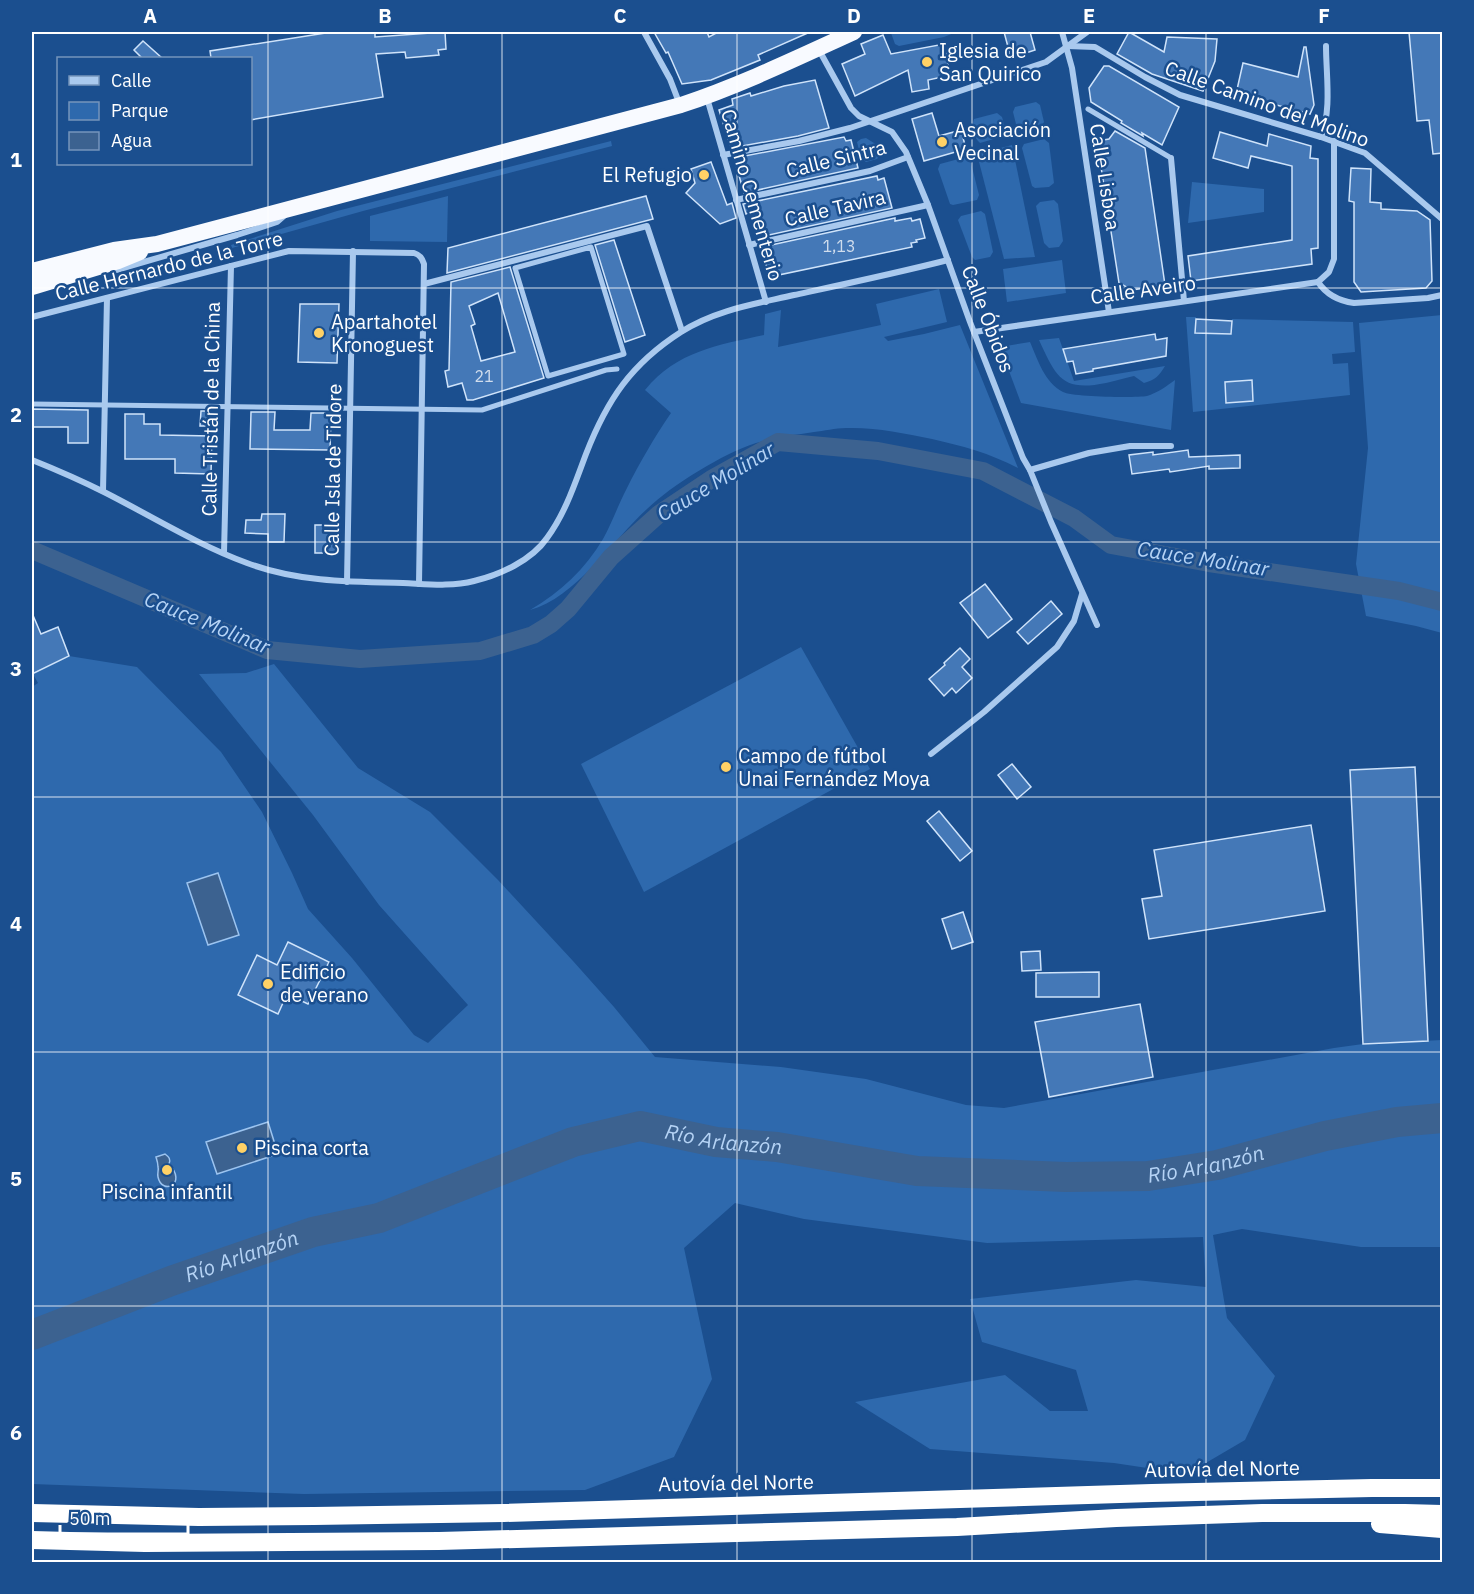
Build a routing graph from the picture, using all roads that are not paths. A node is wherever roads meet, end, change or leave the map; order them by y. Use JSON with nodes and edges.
{"nodes":[{"id":1,"x":644,"y":32,"type":"edge"},
{"id":2,"x":1062,"y":32,"type":"edge"},
{"id":3,"x":1087,"y":32,"type":"edge"},
{"id":4,"x":849,"y":33,"type":"edge"},
{"id":5,"x":1067,"y":46,"type":"junction"},
{"id":6,"x":1326,"y":46,"type":"dead end"},
{"id":7,"x":818,"y":50,"type":"junction"},
{"id":8,"x":706,"y":97,"type":"junction"},
{"id":9,"x":681,"y":105,"type":"junction"},
{"id":10,"x":1088,"y":109,"type":"dead end"},
{"id":11,"x":870,"y":122,"type":"junction"},
{"id":12,"x":1321,"y":137,"type":"junction"},
{"id":13,"x":1334,"y":141,"type":"junction"},
{"id":14,"x":723,"y":155,"type":"junction"},
{"id":15,"x":908,"y":157,"type":"junction"},
{"id":16,"x":1171,"y":158,"type":"joint"},
{"id":17,"x":736,"y":200,"type":"junction"},
{"id":18,"x":928,"y":205,"type":"junction"},
{"id":19,"x":296,"y":206,"type":"junction"},
{"id":20,"x":1443,"y":219,"type":"edge"},
{"id":21,"x":157,"y":244,"type":"junction"},
{"id":22,"x":749,"y":245,"type":"junction"},
{"id":23,"x":591,"y":246,"type":"joint"},
{"id":24,"x":353,"y":251,"type":"junction"},
{"id":25,"x":948,"y":261,"type":"junction"},
{"id":26,"x":231,"y":266,"type":"junction"},
{"id":27,"x":32,"y":271,"type":"edge"},
{"id":28,"x":112,"y":271,"type":"dead end"},
{"id":29,"x":89,"y":278,"type":"dead end"},
{"id":30,"x":1317,"y":282,"type":"junction"},
{"id":31,"x":424,"y":284,"type":"junction"},
{"id":32,"x":32,"y":287,"type":"edge"},
{"id":33,"x":32,"y":294,"type":"edge"},
{"id":34,"x":1443,"y":295,"type":"edge"},
{"id":35,"x":107,"y":298,"type":"junction"},
{"id":36,"x":1184,"y":301,"type":"junction"},
{"id":37,"x":766,"y":302,"type":"junction"},
{"id":38,"x":1110,"y":312,"type":"junction"},
{"id":39,"x":32,"y":317,"type":"edge"},
{"id":40,"x":682,"y":331,"type":"junction"},
{"id":41,"x":974,"y":332,"type":"junction"},
{"id":42,"x":617,"y":369,"type":"dead end"},
{"id":43,"x":32,"y":404,"type":"edge"},
{"id":44,"x":105,"y":405,"type":"junction"},
{"id":45,"x":228,"y":407,"type":"junction"},
{"id":46,"x":350,"y":408,"type":"junction"},
{"id":47,"x":422,"y":409,"type":"junction"},
{"id":48,"x":1171,"y":446,"type":"dead end"},
{"id":49,"x":32,"y":460,"type":"edge"},
{"id":50,"x":1030,"y":470,"type":"junction"},
{"id":51,"x":103,"y":491,"type":"junction"},
{"id":52,"x":224,"y":553,"type":"junction"},
{"id":53,"x":347,"y":582,"type":"junction"},
{"id":54,"x":419,"y":584,"type":"junction"},
{"id":55,"x":1082,"y":593,"type":"junction"},
{"id":56,"x":1097,"y":625,"type":"dead end"},
{"id":57,"x":930,"y":754,"type":"dead end"},
{"id":58,"x":1443,"y":1488,"type":"edge"},
{"id":59,"x":32,"y":1513,"type":"edge"},
{"id":60,"x":1443,"y":1514,"type":"edge"},
{"id":61,"x":997,"y":1525,"type":"junction"},
{"id":62,"x":1443,"y":1529,"type":"edge"},
{"id":63,"x":32,"y":1540,"type":"edge"}],
"edges":[{"from":1,"to":9,"type":"street"},
{"from":2,"to":5,"type":"street","name":"Calle Lisboa"},
{"from":3,"to":5,"type":"street"},
{"from":4,"to":7,"type":"highway"},
{"from":5,"to":11,"type":"street"},
{"from":5,"to":12,"type":"street","name":"Calle Camino del Molino"},
{"from":5,"to":38,"type":"street","name":"Calle Lisboa"},
{"from":6,"to":12,"type":"street"},
{"from":7,"to":8,"type":"highway"},
{"from":7,"to":11,"type":"street","name":"Calle Óbidos"},
{"from":8,"to":9,"type":"highway"},
{"from":8,"to":14,"type":"street","name":"Camino Cementerio"},
{"from":9,"to":19,"type":"highway"},
{"from":10,"to":16,"type":"street"},
{"from":11,"to":14,"type":"street"},
{"from":11,"to":15,"type":"street","name":"Calle Óbidos"},
{"from":12,"to":13,"type":"street","name":"Calle Camino del Molino"},
{"from":13,"to":20,"type":"street","name":"Calle Camino del Molino"},
{"from":13,"to":30,"type":"street"},
{"from":14,"to":17,"type":"street","name":"Camino Cementerio"},
{"from":15,"to":17,"type":"street","name":"Calle Sintra"},
{"from":15,"to":18,"type":"street","name":"Calle Óbidos"},
{"from":16,"to":36,"type":"street"},
{"from":17,"to":22,"type":"street","name":"Camino Cementerio"},
{"from":18,"to":22,"type":"street","name":"Calle Tavira"},
{"from":18,"to":25,"type":"street","name":"Calle Óbidos"},
{"from":19,"to":21,"type":"highway"},
{"from":19,"to":28,"type":"street"},
{"from":21,"to":27,"type":"highway"},
{"from":21,"to":32,"type":"highway"},
{"from":22,"to":37,"type":"street","name":"Camino Cementerio"},
{"from":23,"to":23,"type":"street"},
{"from":24,"to":26,"type":"street","name":"Calle Hernardo de la Torre"},
{"from":24,"to":31,"type":"street","name":"Calle Hernardo de la Torre"},
{"from":24,"to":46,"type":"street","name":"Calle Isla de Tidore"},
{"from":25,"to":37,"type":"street"},
{"from":25,"to":41,"type":"street","name":"Calle Óbidos"},
{"from":26,"to":35,"type":"street","name":"Calle Hernardo de la Torre"},
{"from":26,"to":45,"type":"street","name":"Calle Tristán de la China"},
{"from":29,"to":33,"type":"street"},
{"from":30,"to":34,"type":"street"},
{"from":30,"to":36,"type":"street","name":"Calle Aveiro"},
{"from":31,"to":40,"type":"street"},
{"from":31,"to":47,"type":"street"},
{"from":35,"to":39,"type":"street","name":"Calle Hernardo de la Torre"},
{"from":35,"to":44,"type":"street"},
{"from":36,"to":38,"type":"street","name":"Calle Aveiro"},
{"from":37,"to":40,"type":"street"},
{"from":38,"to":41,"type":"street","name":"Calle Aveiro"},
{"from":40,"to":54,"type":"street"},
{"from":41,"to":50,"type":"street","name":"Calle Óbidos"},
{"from":42,"to":47,"type":"street"},
{"from":43,"to":44,"type":"street"},
{"from":44,"to":45,"type":"street"},
{"from":44,"to":51,"type":"street"},
{"from":45,"to":46,"type":"street"},
{"from":45,"to":52,"type":"street","name":"Calle Tristán de la China"},
{"from":46,"to":47,"type":"street"},
{"from":46,"to":53,"type":"street","name":"Calle Isla de Tidore"},
{"from":47,"to":54,"type":"street"},
{"from":48,"to":50,"type":"street"},
{"from":49,"to":51,"type":"street"},
{"from":50,"to":55,"type":"street","name":"Calle Óbidos"},
{"from":51,"to":52,"type":"street"},
{"from":52,"to":53,"type":"street"},
{"from":53,"to":54,"type":"street"},
{"from":55,"to":56,"type":"street","name":"Calle Óbidos"},
{"from":55,"to":57,"type":"street"},
{"from":58,"to":59,"type":"highway","name":"Autovía del Norte"},
{"from":60,"to":61,"type":"highway"},
{"from":61,"to":62,"type":"highway"},
{"from":61,"to":63,"type":"highway"}]}
